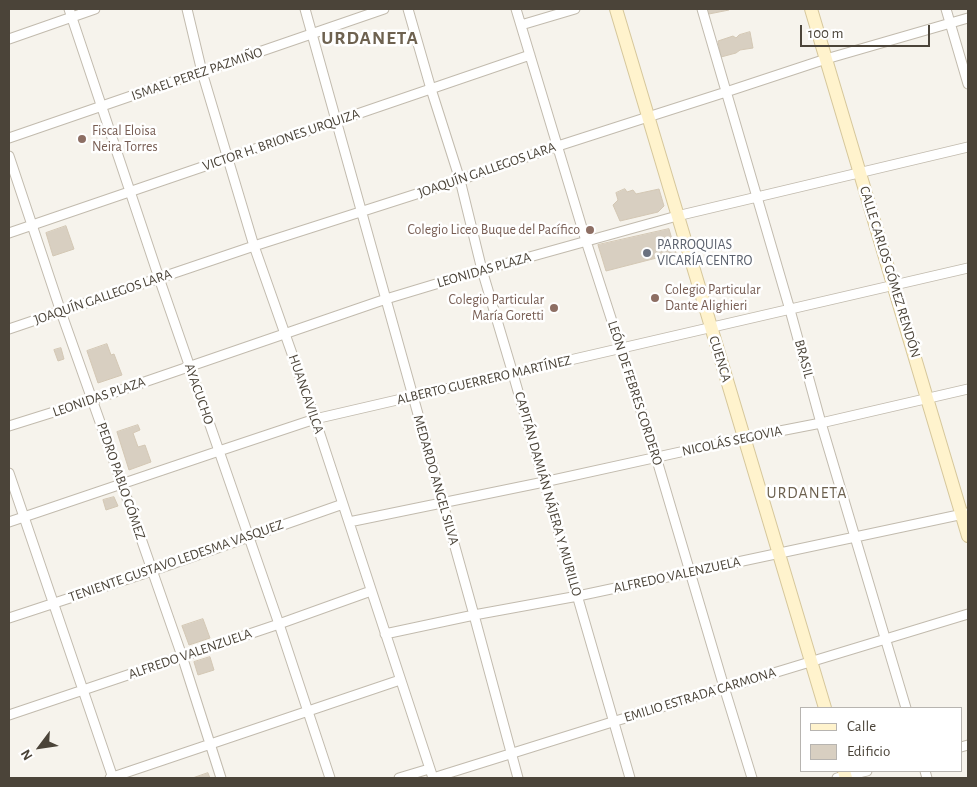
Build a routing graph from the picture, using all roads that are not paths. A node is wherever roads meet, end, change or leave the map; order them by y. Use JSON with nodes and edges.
{"nodes":[{"id":1,"x":95,"y":9,"type":"edge"},
{"id":2,"x":187,"y":9,"type":"edge"},
{"id":3,"x":305,"y":9,"type":"edge"},
{"id":4,"x":384,"y":9,"type":"edge"},
{"id":5,"x":408,"y":9,"type":"edge"},
{"id":6,"x":516,"y":9,"type":"edge"},
{"id":7,"x":575,"y":9,"type":"edge"},
{"id":8,"x":616,"y":9,"type":"edge"},
{"id":9,"x":702,"y":9,"type":"edge"},
{"id":10,"x":811,"y":9,"type":"edge"},
{"id":11,"x":946,"y":9,"type":"edge"},
{"id":12,"x":70,"y":13,"type":"edge"},
{"id":13,"x":968,"y":18,"type":"edge"},
{"id":14,"x":950,"y":23,"type":"junction"},
{"id":15,"x":521,"y":25,"type":"junction"},
{"id":16,"x":312,"y":34,"type":"junction"},
{"id":17,"x":9,"y":39,"type":"edge"},
{"id":18,"x":530,"y":55,"type":"junction"},
{"id":19,"x":826,"y":59,"type":"junction"},
{"id":20,"x":202,"y":72,"type":"junction"},
{"id":21,"x":968,"y":84,"type":"edge"},
{"id":22,"x":432,"y":89,"type":"junction"},
{"id":23,"x":726,"y":92,"type":"junction"},
{"id":24,"x":102,"y":107,"type":"junction"},
{"id":25,"x":648,"y":117,"type":"junction"},
{"id":26,"x":336,"y":121,"type":"junction"},
{"id":27,"x":9,"y":138,"type":"edge"},
{"id":28,"x":558,"y":146,"type":"junction"},
{"id":29,"x":968,"y":147,"type":"edge"},
{"id":30,"x":9,"y":156,"type":"edge"},
{"id":31,"x":228,"y":158,"type":"junction"},
{"id":32,"x":860,"y":173,"type":"junction"},
{"id":33,"x":460,"y":180,"type":"junction"},
{"id":34,"x":131,"y":191,"type":"junction"},
{"id":35,"x":757,"y":196,"type":"junction"},
{"id":36,"x":362,"y":212,"type":"junction"},
{"id":37,"x":677,"y":216,"type":"junction"},
{"id":38,"x":32,"y":225,"type":"junction"},
{"id":39,"x":9,"y":233,"type":"edge"},
{"id":40,"x":586,"y":241,"type":"junction"},
{"id":41,"x":254,"y":246,"type":"junction"},
{"id":42,"x":968,"y":268,"type":"edge"},
{"id":43,"x":482,"y":270,"type":"junction"},
{"id":44,"x":160,"y":278,"type":"junction"},
{"id":45,"x":894,"y":286,"type":"junction"},
{"id":46,"x":386,"y":298,"type":"junction"},
{"id":47,"x":790,"y":310,"type":"junction"},
{"id":48,"x":61,"y":312,"type":"junction"},
{"id":49,"x":711,"y":328,"type":"junction"},
{"id":50,"x":9,"y":329,"type":"edge"},
{"id":51,"x":285,"y":333,"type":"junction"},
{"id":52,"x":620,"y":348,"type":"junction"},
{"id":53,"x":190,"y":366,"type":"junction"},
{"id":54,"x":513,"y":374,"type":"junction"},
{"id":55,"x":968,"y":389,"type":"edge"},
{"id":56,"x":413,"y":396,"type":"junction"},
{"id":57,"x":927,"y":398,"type":"junction"},
{"id":58,"x":92,"y":400,"type":"junction"},
{"id":59,"x":315,"y":420,"type":"junction"},
{"id":60,"x":821,"y":423,"type":"junction"},
{"id":61,"x":9,"y":426,"type":"edge"},
{"id":62,"x":744,"y":438,"type":"junction"},
{"id":63,"x":219,"y":451,"type":"junction"},
{"id":64,"x":656,"y":457,"type":"junction"},
{"id":65,"x":9,"y":474,"type":"edge"},
{"id":66,"x":544,"y":482,"type":"junction"},
{"id":67,"x":122,"y":484,"type":"junction"},
{"id":68,"x":443,"y":502,"type":"junction"},
{"id":69,"x":343,"y":504,"type":"junction"},
{"id":70,"x":965,"y":514,"type":"edge"},
{"id":71,"x":23,"y":517,"type":"junction"},
{"id":72,"x":9,"y":522,"type":"edge"},
{"id":73,"x":349,"y":522,"type":"junction"},
{"id":74,"x":968,"y":536,"type":"edge"},
{"id":75,"x":249,"y":537,"type":"junction"},
{"id":76,"x":855,"y":537,"type":"junction"},
{"id":77,"x":779,"y":554,"type":"junction"},
{"id":78,"x":152,"y":570,"type":"junction"},
{"id":79,"x":690,"y":572,"type":"junction"},
{"id":80,"x":371,"y":591,"type":"junction"},
{"id":81,"x":578,"y":596,"type":"junction"},
{"id":82,"x":53,"y":603,"type":"junction"},
{"id":83,"x":474,"y":614,"type":"junction"},
{"id":84,"x":968,"y":614,"type":"edge"},
{"id":85,"x":9,"y":618,"type":"edge"},
{"id":86,"x":279,"y":624,"type":"junction"},
{"id":87,"x":385,"y":634,"type":"junction"},
{"id":88,"x":885,"y":638,"type":"junction"},
{"id":89,"x":182,"y":656,"type":"junction"},
{"id":90,"x":811,"y":661,"type":"junction"},
{"id":91,"x":400,"y":680,"type":"junction"},
{"id":92,"x":724,"y":688,"type":"junction"},
{"id":93,"x":83,"y":690,"type":"junction"},
{"id":94,"x":825,"y":707,"type":"edge"},
{"id":95,"x":906,"y":707,"type":"edge"},
{"id":96,"x":308,"y":711,"type":"junction"},
{"id":97,"x":9,"y":715,"type":"edge"},
{"id":98,"x":613,"y":722,"type":"junction"},
{"id":99,"x":209,"y":744,"type":"junction"},
{"id":100,"x":511,"y":754,"type":"junction"},
{"id":101,"x":429,"y":769,"type":"junction"},
{"id":102,"x":862,"y":772,"type":"edge"},
{"id":103,"x":843,"y":776,"type":"edge"},
{"id":104,"x":112,"y":778,"type":"edge"},
{"id":105,"x":221,"y":778,"type":"edge"},
{"id":106,"x":330,"y":778,"type":"edge"},
{"id":107,"x":399,"y":778,"type":"edge"},
{"id":108,"x":433,"y":778,"type":"edge"},
{"id":109,"x":518,"y":778,"type":"edge"},
{"id":110,"x":630,"y":778,"type":"edge"},
{"id":111,"x":752,"y":778,"type":"edge"}],
"edges":[{"from":1,"to":12,"type":"street"},
{"from":2,"to":20,"type":"street","name":"HUANCAVILCA"},
{"from":3,"to":16,"type":"street","name":"MEDARDO ANGEL SILVA"},
{"from":4,"to":16,"type":"street","name":"ISMAEL PEREZ PAZMIÑO"},
{"from":5,"to":22,"type":"street","name":"CAPITÁN DAMIÁN NÁJERA Y MURILLO"},
{"from":6,"to":15,"type":"street","name":"LEÓN DE FEBRES CORDERO"},
{"from":7,"to":15,"type":"street"},
{"from":8,"to":25,"type":"main road","name":"CUENCA"},
{"from":9,"to":23,"type":"street","name":"BRASIL"},
{"from":10,"to":19,"type":"main road","name":"CALLE CARLOS GÓMEZ RENDÓN"},
{"from":11,"to":14,"type":"street"},
{"from":12,"to":17,"type":"street"},
{"from":12,"to":24,"type":"street","name":"AYACUCHO"},
{"from":13,"to":14,"type":"street","name":"JOAQUÍN GALLEGOS LARA"},
{"from":14,"to":19,"type":"street","name":"JOAQUÍN GALLEGOS LARA"},
{"from":14,"to":21,"type":"street"},
{"from":15,"to":18,"type":"street","name":"LEÓN DE FEBRES CORDERO"},
{"from":16,"to":20,"type":"street","name":"ISMAEL PEREZ PAZMIÑO"},
{"from":16,"to":26,"type":"street","name":"MEDARDO ANGEL SILVA"},
{"from":18,"to":22,"type":"street","name":"VICTOR H. BRIONES URQUIZA"},
{"from":18,"to":28,"type":"street","name":"LEÓN DE FEBRES CORDERO"},
{"from":19,"to":23,"type":"street","name":"JOAQUÍN GALLEGOS LARA"},
{"from":19,"to":32,"type":"main road","name":"CALLE CARLOS GÓMEZ RENDÓN"},
{"from":20,"to":24,"type":"street","name":"ISMAEL PEREZ PAZMIÑO"},
{"from":20,"to":31,"type":"street","name":"HUANCAVILCA"},
{"from":22,"to":26,"type":"street","name":"VICTOR H. BRIONES URQUIZA"},
{"from":22,"to":33,"type":"street","name":"CAPITÁN DAMIÁN NÁJERA Y MURILLO"},
{"from":23,"to":25,"type":"street","name":"JOAQUÍN GALLEGOS LARA"},
{"from":23,"to":35,"type":"street","name":"BRASIL"},
{"from":24,"to":27,"type":"street","name":"ISMAEL PEREZ PAZMIÑO"},
{"from":24,"to":34,"type":"street","name":"AYACUCHO"},
{"from":25,"to":28,"type":"street","name":"JOAQUÍN GALLEGOS LARA"},
{"from":25,"to":37,"type":"main road","name":"CUENCA"},
{"from":26,"to":31,"type":"street","name":"VICTOR H. BRIONES URQUIZA"},
{"from":26,"to":36,"type":"street","name":"MEDARDO ANGEL SILVA"},
{"from":28,"to":33,"type":"street","name":"JOAQUÍN GALLEGOS LARA"},
{"from":28,"to":40,"type":"street","name":"LEÓN DE FEBRES CORDERO"},
{"from":29,"to":32,"type":"street","name":"LEONIDAS PLAZA"},
{"from":30,"to":38,"type":"street","name":"PEDRO PABLO GÓMEZ"},
{"from":31,"to":34,"type":"street","name":"VICTOR H. BRIONES URQUIZA"},
{"from":31,"to":41,"type":"street","name":"HUANCAVILCA"},
{"from":32,"to":35,"type":"street","name":"LEONIDAS PLAZA"},
{"from":32,"to":45,"type":"main road","name":"CALLE CARLOS GÓMEZ RENDÓN"},
{"from":33,"to":36,"type":"street","name":"JOAQUÍN GALLEGOS LARA"},
{"from":33,"to":43,"type":"street","name":"CAPITÁN DAMIÁN NÁJERA Y MURILLO"},
{"from":34,"to":38,"type":"street","name":"VICTOR H. BRIONES URQUIZA"},
{"from":34,"to":44,"type":"street","name":"AYACUCHO"},
{"from":35,"to":37,"type":"street","name":"LEONIDAS PLAZA"},
{"from":35,"to":47,"type":"street","name":"BRASIL"},
{"from":36,"to":41,"type":"street","name":"JOAQUÍN GALLEGOS LARA"},
{"from":36,"to":46,"type":"street","name":"MEDARDO ANGEL SILVA"},
{"from":37,"to":40,"type":"street","name":"LEONIDAS PLAZA"},
{"from":37,"to":49,"type":"main road","name":"CUENCA"},
{"from":38,"to":39,"type":"street","name":"VICTOR H. BRIONES URQUIZA"},
{"from":38,"to":48,"type":"street","name":"PEDRO PABLO GÓMEZ"},
{"from":40,"to":43,"type":"street","name":"LEONIDAS PLAZA"},
{"from":40,"to":52,"type":"street","name":"LEÓN DE FEBRES CORDERO"},
{"from":41,"to":44,"type":"street","name":"JOAQUÍN GALLEGOS LARA"},
{"from":41,"to":51,"type":"street","name":"HUANCAVILCA"},
{"from":42,"to":45,"type":"street","name":"ALBERTO GUERRERO MARTÍNEZ"},
{"from":43,"to":46,"type":"street","name":"LEONIDAS PLAZA"},
{"from":43,"to":54,"type":"street","name":"CAPITÁN DAMIÁN NÁJERA Y MURILLO"},
{"from":44,"to":48,"type":"street","name":"JOAQUÍN GALLEGOS LARA"},
{"from":44,"to":53,"type":"street","name":"AYACUCHO"},
{"from":45,"to":47,"type":"street","name":"ALBERTO GUERRERO MARTÍNEZ"},
{"from":45,"to":57,"type":"main road","name":"CALLE CARLOS GÓMEZ RENDÓN"},
{"from":46,"to":51,"type":"street","name":"LEONIDAS PLAZA"},
{"from":46,"to":56,"type":"street","name":"MEDARDO ANGEL SILVA"},
{"from":47,"to":49,"type":"street","name":"ALBERTO GUERRERO MARTÍNEZ"},
{"from":47,"to":60,"type":"street","name":"BRASIL"},
{"from":48,"to":50,"type":"street","name":"JOAQUÍN GALLEGOS LARA"},
{"from":48,"to":58,"type":"street","name":"PEDRO PABLO GÓMEZ"},
{"from":49,"to":52,"type":"street","name":"ALBERTO GUERRERO MARTÍNEZ"},
{"from":49,"to":62,"type":"main road","name":"CUENCA"},
{"from":51,"to":53,"type":"street","name":"LEONIDAS PLAZA"},
{"from":51,"to":59,"type":"street","name":"HUANCAVILCA"},
{"from":52,"to":54,"type":"street","name":"ALBERTO GUERRERO MARTÍNEZ"},
{"from":52,"to":64,"type":"street","name":"LEÓN DE FEBRES CORDERO"},
{"from":53,"to":58,"type":"street","name":"LEONIDAS PLAZA"},
{"from":53,"to":63,"type":"street","name":"AYACUCHO"},
{"from":54,"to":56,"type":"street","name":"ALBERTO GUERRERO MARTÍNEZ"},
{"from":54,"to":66,"type":"street","name":"CAPITÁN DAMIÁN NÁJERA Y MURILLO"},
{"from":55,"to":57,"type":"street","name":"NICOLÁS SEGOVIA"},
{"from":56,"to":59,"type":"street","name":"ALBERTO GUERRERO MARTÍNEZ"},
{"from":56,"to":68,"type":"street","name":"MEDARDO ANGEL SILVA"},
{"from":57,"to":60,"type":"street","name":"NICOLÁS SEGOVIA"},
{"from":57,"to":70,"type":"main road","name":"CALLE CARLOS GÓMEZ RENDÓN"},
{"from":58,"to":61,"type":"street","name":"LEONIDAS PLAZA"},
{"from":58,"to":67,"type":"street","name":"PEDRO PABLO GÓMEZ"},
{"from":59,"to":63,"type":"street","name":"ALBERTO GUERRERO MARTÍNEZ"},
{"from":59,"to":69,"type":"street","name":"HUANCAVILCA"},
{"from":60,"to":62,"type":"street","name":"NICOLÁS SEGOVIA"},
{"from":60,"to":76,"type":"street","name":"BRASIL"},
{"from":62,"to":64,"type":"street","name":"NICOLÁS SEGOVIA"},
{"from":62,"to":77,"type":"main road","name":"CUENCA"},
{"from":63,"to":67,"type":"street","name":"ALBERTO GUERRERO MARTÍNEZ"},
{"from":63,"to":75,"type":"street","name":"AYACUCHO"},
{"from":64,"to":66,"type":"street","name":"NICOLÁS SEGOVIA"},
{"from":64,"to":79,"type":"street","name":"LEÓN DE FEBRES CORDERO"},
{"from":65,"to":71,"type":"street"},
{"from":66,"to":68,"type":"street","name":"NICOLÁS SEGOVIA"},
{"from":66,"to":81,"type":"street","name":"CAPITÁN DAMIÁN NÁJERA Y MURILLO"},
{"from":67,"to":71,"type":"street","name":"ALBERTO GUERRERO MARTÍNEZ"},
{"from":67,"to":78,"type":"street","name":"PEDRO PABLO GÓMEZ"},
{"from":68,"to":73,"type":"street","name":"NICOLÁS SEGOVIA"},
{"from":68,"to":83,"type":"street","name":"MEDARDO ANGEL SILVA"},
{"from":69,"to":73,"type":"street","name":"HUANCAVILCA"},
{"from":69,"to":75,"type":"street","name":"TENIENTE GUSTAVO LEDESMA VASQUEZ"},
{"from":70,"to":74,"type":"main road","name":"CALLE CARLOS GÓMEZ RENDÓN"},
{"from":70,"to":76,"type":"street","name":"ALFREDO VALENZUELA"},
{"from":71,"to":72,"type":"street","name":"ALBERTO GUERRERO MARTÍNEZ"},
{"from":71,"to":82,"type":"street"},
{"from":73,"to":80,"type":"street","name":"HUANCAVILCA"},
{"from":75,"to":78,"type":"street","name":"TENIENTE GUSTAVO LEDESMA VASQUEZ"},
{"from":75,"to":86,"type":"street","name":"AYACUCHO"},
{"from":76,"to":77,"type":"street","name":"ALFREDO VALENZUELA"},
{"from":76,"to":88,"type":"street","name":"BRASIL"},
{"from":77,"to":79,"type":"street","name":"ALFREDO VALENZUELA"},
{"from":77,"to":90,"type":"main road","name":"CUENCA"},
{"from":78,"to":82,"type":"street","name":"TENIENTE GUSTAVO LEDESMA VASQUEZ"},
{"from":78,"to":89,"type":"street","name":"PEDRO PABLO GÓMEZ"},
{"from":79,"to":81,"type":"street","name":"ALFREDO VALENZUELA"},
{"from":79,"to":92,"type":"street","name":"LEÓN DE FEBRES CORDERO"},
{"from":80,"to":86,"type":"street","name":"ALFREDO VALENZUELA"},
{"from":80,"to":87,"type":"street","name":"HUANCAVILCA"},
{"from":81,"to":83,"type":"street","name":"ALFREDO VALENZUELA"},
{"from":81,"to":98,"type":"street","name":"CAPITÁN DAMIÁN NÁJERA Y MURILLO"},
{"from":82,"to":85,"type":"street","name":"TENIENTE GUSTAVO LEDESMA VASQUEZ"},
{"from":82,"to":93,"type":"street"},
{"from":83,"to":87,"type":"street","name":"ALFREDO VALENZUELA"},
{"from":83,"to":100,"type":"street","name":"MEDARDO ANGEL SILVA"},
{"from":84,"to":88,"type":"street","name":"EMILIO ESTRADA CARMONA"},
{"from":86,"to":89,"type":"street","name":"ALFREDO VALENZUELA"},
{"from":86,"to":96,"type":"street","name":"AYACUCHO"},
{"from":87,"to":91,"type":"street","name":"HUANCAVILCA"},
{"from":88,"to":90,"type":"street","name":"EMILIO ESTRADA CARMONA"},
{"from":88,"to":95,"type":"street","name":"BRASIL"},
{"from":89,"to":93,"type":"street","name":"ALFREDO VALENZUELA"},
{"from":89,"to":99,"type":"street","name":"PEDRO PABLO GÓMEZ"},
{"from":90,"to":92,"type":"street","name":"EMILIO ESTRADA CARMONA"},
{"from":90,"to":94,"type":"main road","name":"CUENCA"},
{"from":91,"to":96,"type":"street"},
{"from":91,"to":101,"type":"street","name":"HUANCAVILCA"},
{"from":92,"to":98,"type":"street","name":"EMILIO ESTRADA CARMONA"},
{"from":92,"to":111,"type":"street","name":"LEÓN DE FEBRES CORDERO"},
{"from":93,"to":97,"type":"street","name":"ALFREDO VALENZUELA"},
{"from":93,"to":104,"type":"street"},
{"from":96,"to":99,"type":"street"},
{"from":96,"to":106,"type":"street","name":"AYACUCHO"},
{"from":98,"to":100,"type":"street","name":"EMILIO ESTRADA CARMONA"},
{"from":98,"to":110,"type":"street","name":"CAPITÁN DAMIÁN NÁJERA Y MURILLO"},
{"from":99,"to":104,"type":"street"},
{"from":99,"to":105,"type":"street","name":"PEDRO PABLO GÓMEZ"},
{"from":100,"to":108,"type":"street","name":"EMILIO ESTRADA CARMONA"},
{"from":100,"to":109,"type":"street","name":"MEDARDO ANGEL SILVA"},
{"from":101,"to":107,"type":"street"},
{"from":101,"to":108,"type":"street","name":"HUANCAVILCA"},
{"from":102,"to":103,"type":"street"}]}
